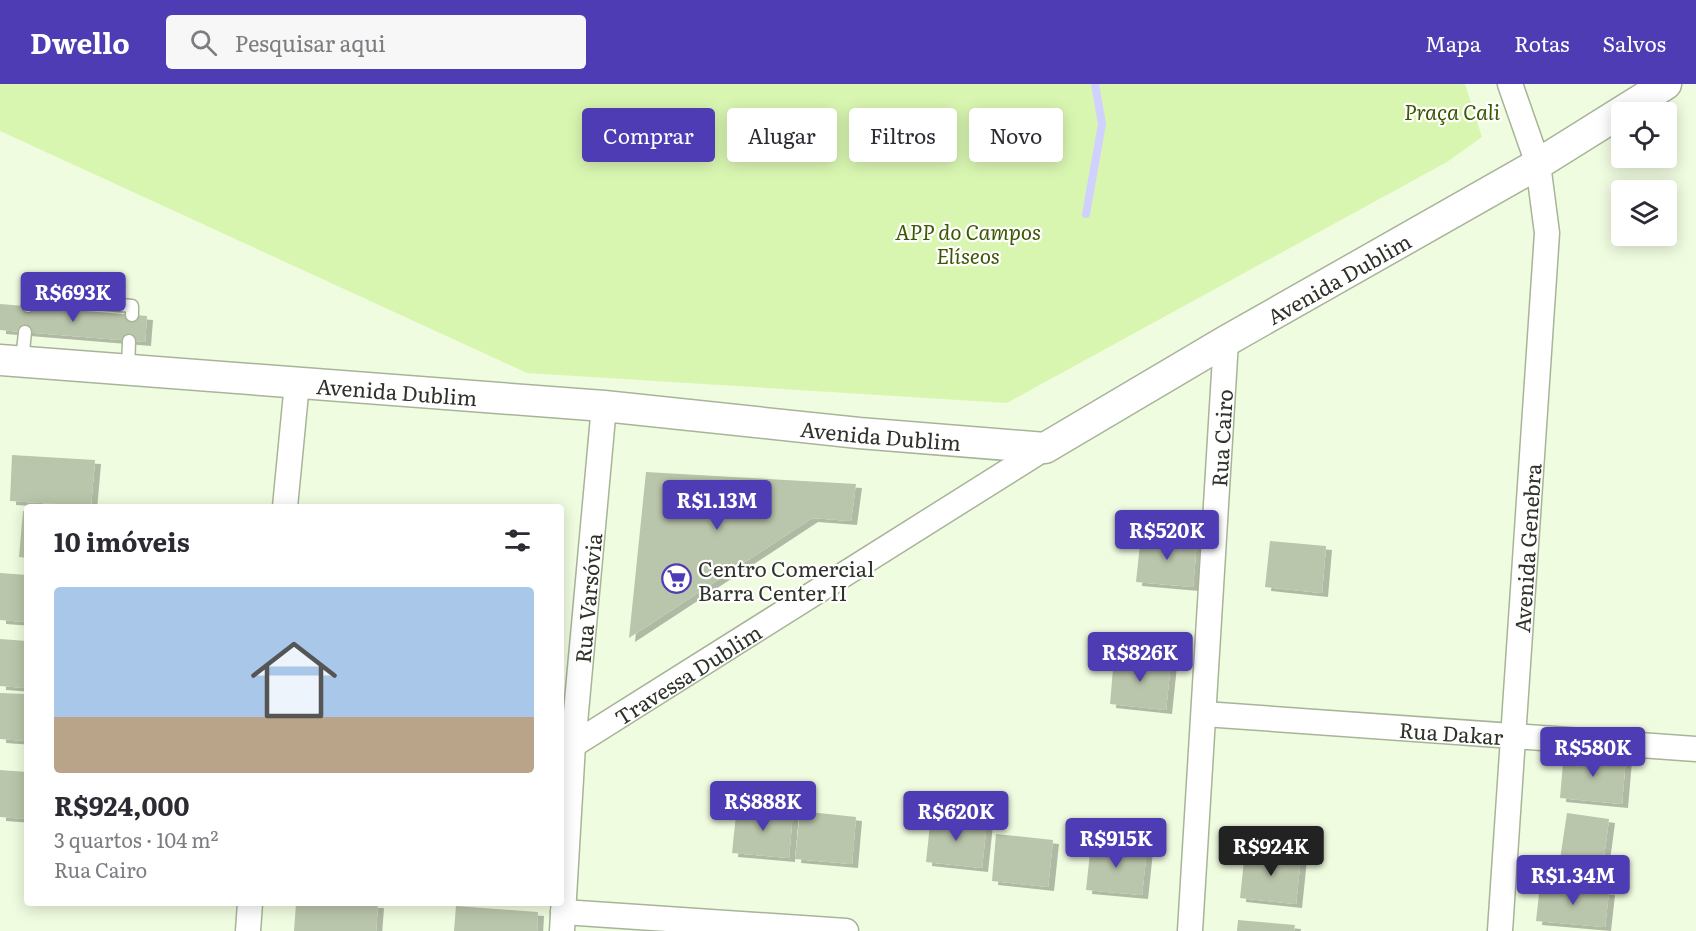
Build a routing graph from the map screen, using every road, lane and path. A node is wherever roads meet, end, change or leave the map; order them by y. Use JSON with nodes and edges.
{"nodes":[{"id":1,"x":1510,"y":84,"type":"edge"},
{"id":2,"x":1666,"y":84,"type":"edge"},
{"id":3,"x":1538,"y":164,"type":"junction"},
{"id":4,"x":28,"y":306,"type":"dead end"},
{"id":5,"x":132,"y":315,"type":"dead end"},
{"id":6,"x":25,"y":332,"type":"dead end"},
{"id":7,"x":1226,"y":341,"type":"junction"},
{"id":8,"x":11,"y":361,"type":"edge"},
{"id":9,"x":297,"y":383,"type":"junction"},
{"id":10,"x":604,"y":406,"type":"junction"},
{"id":11,"x":1045,"y":448,"type":"junction"},
{"id":12,"x":285,"y":504,"type":"edge"},
{"id":13,"x":1204,"y":714,"type":"junction"},
{"id":14,"x":1512,"y":736,"type":"junction"},
{"id":15,"x":573,"y":745,"type":"junction"},
{"id":16,"x":1696,"y":749,"type":"edge"},
{"id":17,"x":564,"y":903,"type":"edge"},
{"id":18,"x":250,"y":906,"type":"edge"},
{"id":19,"x":564,"y":906,"type":"edge"},
{"id":20,"x":563,"y":921,"type":"edge"},
{"id":21,"x":248,"y":931,"type":"edge"},
{"id":22,"x":846,"y":931,"type":"edge"},
{"id":23,"x":1190,"y":931,"type":"edge"},
{"id":24,"x":1500,"y":931,"type":"edge"}],
"edges":[{"from":1,"to":3,"type":"street","name":"Avenida Genebra"},
{"from":2,"to":3,"type":"street","name":"Avenida Dublim"},
{"from":3,"to":7,"type":"street","name":"Avenida Dublim"},
{"from":3,"to":14,"type":"street","name":"Avenida Genebra"},
{"from":4,"to":5,"type":"lane"},
{"from":6,"to":8,"type":"lane"},
{"from":7,"to":11,"type":"street","name":"Avenida Dublim"},
{"from":7,"to":13,"type":"street","name":"Rua Cairo"},
{"from":8,"to":9,"type":"street","name":"Avenida Dublim"},
{"from":9,"to":10,"type":"street","name":"Avenida Dublim"},
{"from":9,"to":12,"type":"street"},
{"from":10,"to":11,"type":"street","name":"Avenida Dublim"},
{"from":10,"to":15,"type":"street","name":"Rua Varsóvia"},
{"from":11,"to":15,"type":"street","name":"Travessa Dublim"},
{"from":13,"to":14,"type":"street","name":"Rua Dakar"},
{"from":13,"to":23,"type":"street","name":"Rua Cairo"},
{"from":14,"to":16,"type":"street","name":"Rua Dakar"},
{"from":14,"to":24,"type":"street","name":"Avenida Genebra"},
{"from":15,"to":17,"type":"street","name":"Rua Varsóvia"},
{"from":18,"to":21,"type":"street"},
{"from":19,"to":20,"type":"street","name":"Rua Varsóvia"},
{"from":20,"to":22,"type":"street"}]}
